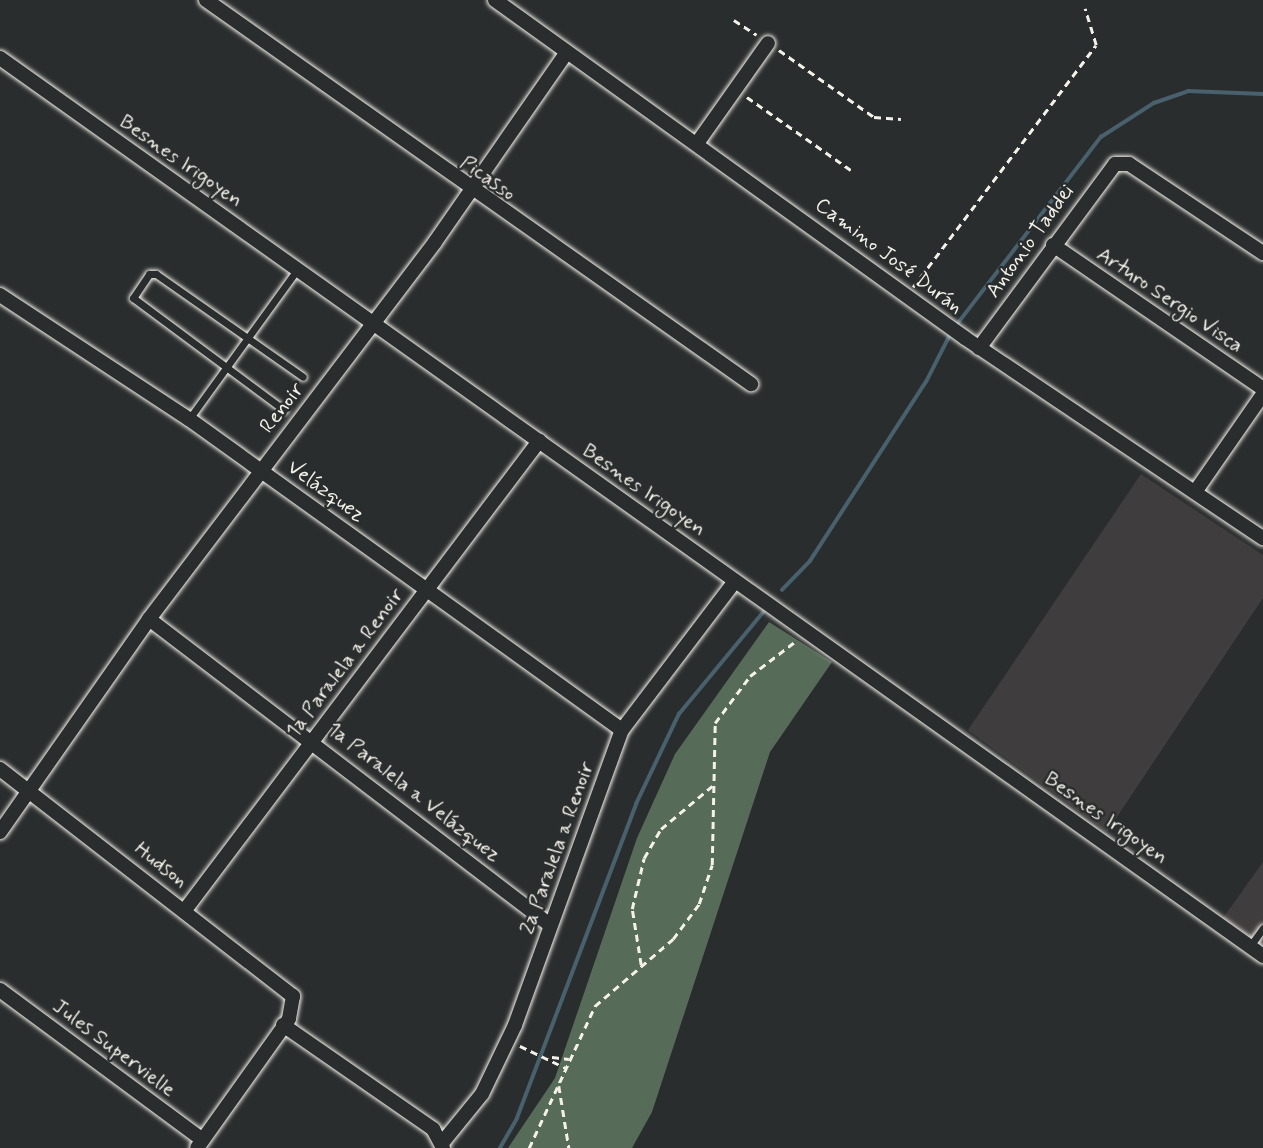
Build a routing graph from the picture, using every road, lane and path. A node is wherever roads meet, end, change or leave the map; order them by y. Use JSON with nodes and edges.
{"nodes":[{"id":1,"x":206,"y":0,"type":"edge"},
{"id":2,"x":495,"y":0,"type":"edge"},
{"id":3,"x":1085,"y":9,"type":"dead end"},
{"id":4,"x":734,"y":20,"type":"dead end"},
{"id":5,"x":768,"y":43,"type":"junction"},
{"id":6,"x":567,"y":52,"type":"junction"},
{"id":7,"x":0,"y":58,"type":"edge"},
{"id":8,"x":736,"y":89,"type":"junction"},
{"id":9,"x":901,"y":119,"type":"dead end"},
{"id":10,"x":698,"y":142,"type":"junction"},
{"id":11,"x":851,"y":170,"type":"dead end"},
{"id":12,"x":470,"y":191,"type":"junction"},
{"id":13,"x":1053,"y":245,"type":"junction"},
{"id":14,"x":1263,"y":253,"type":"edge"},
{"id":15,"x":298,"y":270,"type":"junction"},
{"id":16,"x":0,"y":295,"type":"edge"},
{"id":17,"x":907,"y":295,"type":"junction"},
{"id":18,"x":375,"y":325,"type":"junction"},
{"id":19,"x":248,"y":337,"type":"junction"},
{"id":20,"x":979,"y":348,"type":"junction"},
{"id":21,"x":226,"y":368,"type":"junction"},
{"id":22,"x":303,"y":377,"type":"dead end"},
{"id":23,"x":751,"y":384,"type":"dead end"},
{"id":24,"x":1263,"y":388,"type":"edge"},
{"id":25,"x":1263,"y":394,"type":"edge"},
{"id":26,"x":284,"y":410,"type":"dead end"},
{"id":27,"x":189,"y":419,"type":"junction"},
{"id":28,"x":539,"y":441,"type":"junction"},
{"id":29,"x":260,"y":470,"type":"junction"},
{"id":30,"x":1195,"y":492,"type":"junction"},
{"id":31,"x":1263,"y":538,"type":"edge"},
{"id":32,"x":736,"y":581,"type":"junction"},
{"id":33,"x":427,"y":589,"type":"junction"},
{"id":34,"x":149,"y":619,"type":"junction"},
{"id":35,"x":803,"y":629,"type":"junction"},
{"id":36,"x":622,"y":730,"type":"junction"},
{"id":37,"x":314,"y":740,"type":"junction"},
{"id":38,"x":0,"y":769,"type":"edge"},
{"id":39,"x":712,"y":786,"type":"junction"},
{"id":40,"x":29,"y":790,"type":"junction"},
{"id":41,"x":0,"y":832,"type":"edge"},
{"id":42,"x":185,"y":910,"type":"junction"},
{"id":43,"x":550,"y":925,"type":"junction"},
{"id":44,"x":1263,"y":928,"type":"edge"},
{"id":45,"x":1250,"y":946,"type":"junction"},
{"id":46,"x":1263,"y":956,"type":"edge"},
{"id":47,"x":641,"y":965,"type":"junction"},
{"id":48,"x":0,"y":990,"type":"edge"},
{"id":49,"x":283,"y":1025,"type":"junction"},
{"id":50,"x":526,"y":1049,"type":"dead end"},
{"id":51,"x":548,"y":1057,"type":"junction"},
{"id":52,"x":570,"y":1059,"type":"junction"},
{"id":53,"x":566,"y":1068,"type":"junction"},
{"id":54,"x":559,"y":1083,"type":"junction"},
{"id":55,"x":200,"y":1144,"type":"edge"},
{"id":56,"x":443,"y":1146,"type":"edge"},
{"id":57,"x":529,"y":1148,"type":"edge"},
{"id":58,"x":569,"y":1148,"type":"edge"}],
"edges":[{"from":1,"to":12,"type":"street","name":"Picasso"},
{"from":2,"to":6,"type":"street","name":"Camino José Durán"},
{"from":3,"to":17,"type":"path"},
{"from":4,"to":5,"type":"path"},
{"from":5,"to":8,"type":"street"},
{"from":5,"to":9,"type":"path"},
{"from":6,"to":10,"type":"street","name":"Camino José Durán"},
{"from":6,"to":12,"type":"street","name":"Renoir"},
{"from":7,"to":15,"type":"street","name":"Besnes Irigoyen"},
{"from":8,"to":10,"type":"street"},
{"from":8,"to":11,"type":"path"},
{"from":10,"to":17,"type":"street","name":"Camino José Durán"},
{"from":12,"to":18,"type":"street","name":"Renoir"},
{"from":12,"to":23,"type":"street","name":"Picasso"},
{"from":13,"to":14,"type":"street","name":"Antonio Taddei"},
{"from":13,"to":20,"type":"street","name":"Antonio Taddei"},
{"from":13,"to":24,"type":"street","name":"Arturo Sergio Visca"},
{"from":15,"to":18,"type":"street","name":"Besnes Irigoyen"},
{"from":15,"to":19,"type":"lane"},
{"from":16,"to":27,"type":"street","name":"Velázquez"},
{"from":17,"to":20,"type":"street","name":"Camino José Durán"},
{"from":18,"to":28,"type":"street","name":"Besnes Irigoyen"},
{"from":18,"to":29,"type":"street","name":"Renoir"},
{"from":19,"to":21,"type":"lane"},
{"from":19,"to":21,"type":"lane"},
{"from":19,"to":22,"type":"lane"},
{"from":20,"to":30,"type":"street","name":"Camino José Durán"},
{"from":21,"to":26,"type":"lane"},
{"from":21,"to":27,"type":"lane"},
{"from":25,"to":30,"type":"street"},
{"from":27,"to":29,"type":"street","name":"Velázquez"},
{"from":28,"to":32,"type":"street","name":"Besnes Irigoyen"},
{"from":28,"to":33,"type":"street","name":"1a Paralela a Renoir"},
{"from":29,"to":33,"type":"street","name":"Velázquez"},
{"from":29,"to":34,"type":"street","name":"Renoir"},
{"from":30,"to":31,"type":"street","name":"Camino José Durán"},
{"from":32,"to":35,"type":"street","name":"Besnes Irigoyen"},
{"from":32,"to":36,"type":"street","name":"2a Paralela a Renoir"},
{"from":33,"to":36,"type":"street","name":"Velázquez"},
{"from":33,"to":37,"type":"street","name":"1a Paralela a Renoir"},
{"from":34,"to":37,"type":"street","name":"1a Paralela a Velázquez"},
{"from":34,"to":40,"type":"street","name":"Renoir"},
{"from":35,"to":39,"type":"path"},
{"from":35,"to":45,"type":"street","name":"Besnes Irigoyen"},
{"from":36,"to":43,"type":"street","name":"2a Paralela a Renoir"},
{"from":37,"to":42,"type":"street","name":"1a Paralela a Renoir"},
{"from":37,"to":43,"type":"street","name":"1a Paralela a Velázquez"},
{"from":38,"to":40,"type":"street","name":"Hudson"},
{"from":39,"to":47,"type":"path"},
{"from":39,"to":47,"type":"path"},
{"from":40,"to":41,"type":"street","name":"Renoir"},
{"from":40,"to":42,"type":"street","name":"Hudson"},
{"from":42,"to":49,"type":"street","name":"Hudson"},
{"from":43,"to":56,"type":"street","name":"2a Paralela a Renoir"},
{"from":44,"to":45,"type":"lane"},
{"from":45,"to":46,"type":"street","name":"Besnes Irigoyen"},
{"from":47,"to":52,"type":"path"},
{"from":48,"to":55,"type":"street","name":"Jules Supervielle"},
{"from":49,"to":55,"type":"street"},
{"from":49,"to":56,"type":"street"},
{"from":50,"to":51,"type":"path"},
{"from":51,"to":52,"type":"path"},
{"from":51,"to":53,"type":"path"},
{"from":52,"to":53,"type":"path"},
{"from":53,"to":54,"type":"path"},
{"from":54,"to":57,"type":"path"},
{"from":54,"to":58,"type":"path"}]}
